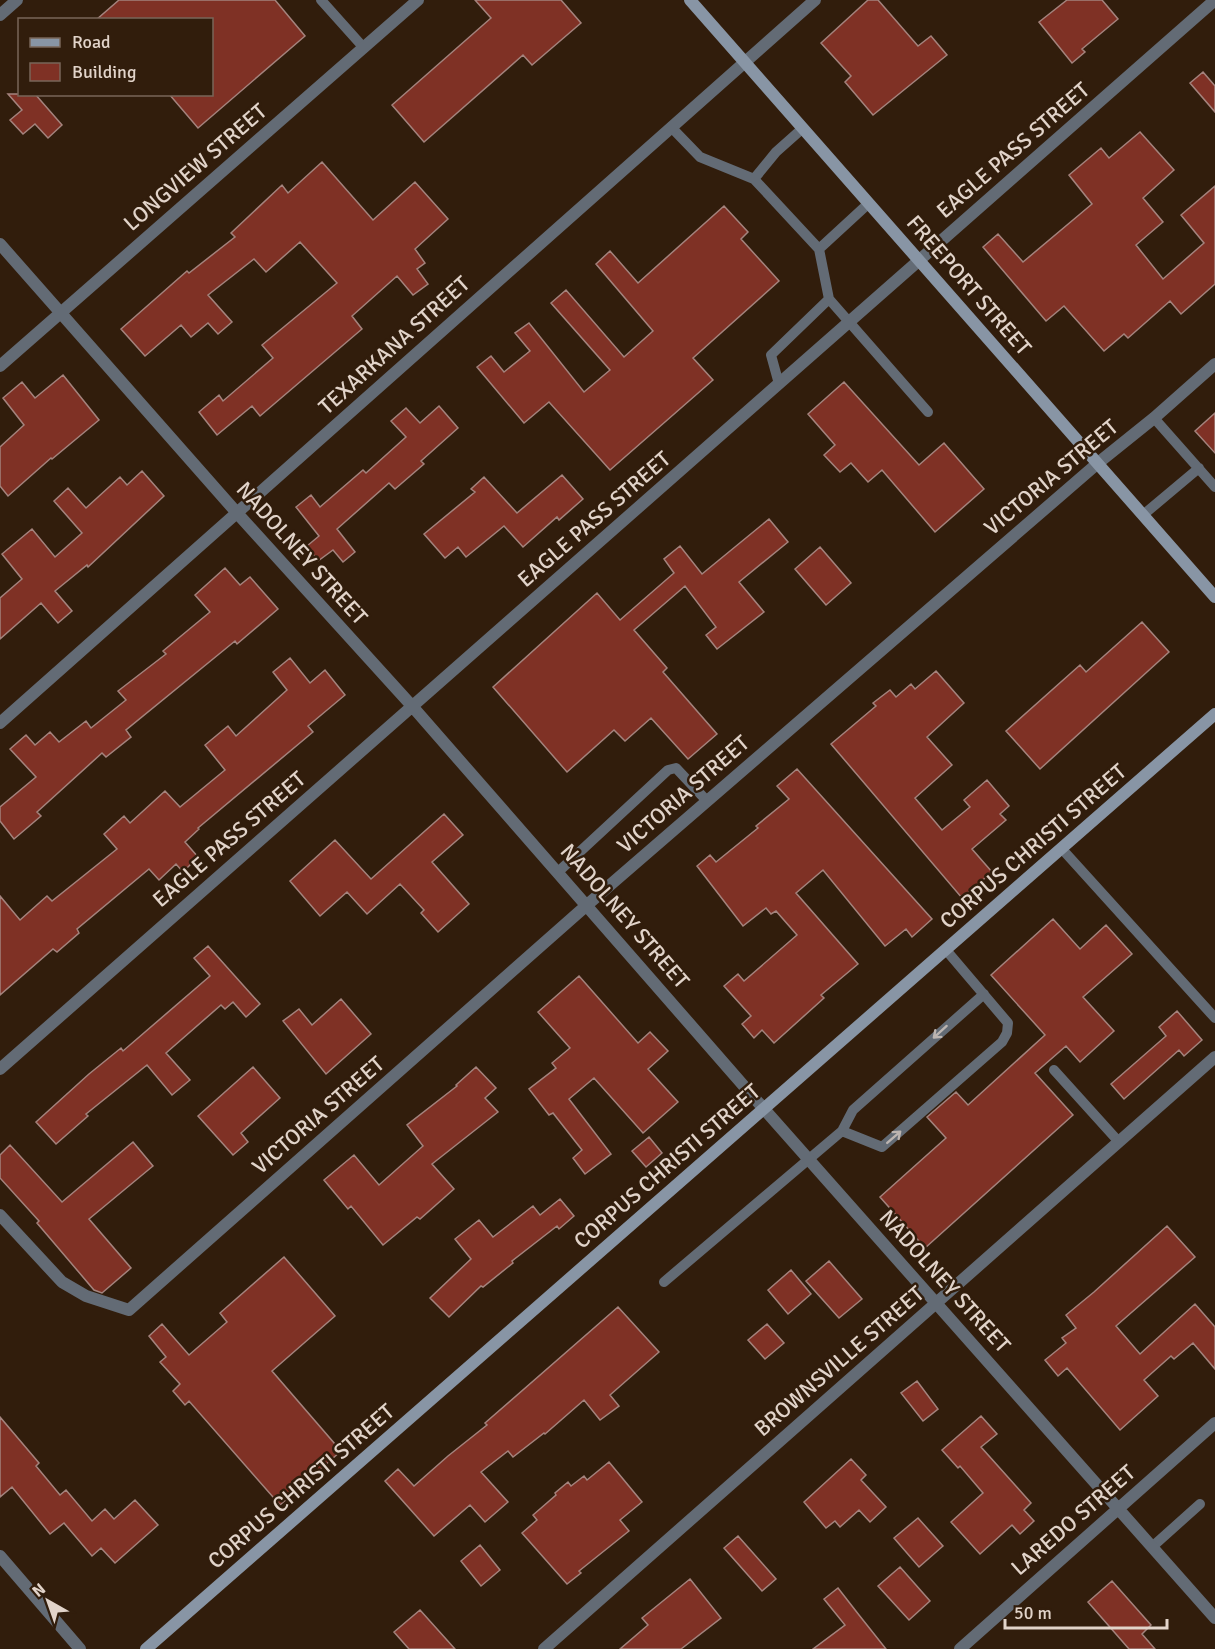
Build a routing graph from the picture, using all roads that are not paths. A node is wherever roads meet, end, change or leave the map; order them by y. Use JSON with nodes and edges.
{"nodes":[{"id":1,"x":17,"y":0,"type":"edge"},
{"id":2,"x":321,"y":0,"type":"edge"},
{"id":3,"x":418,"y":0,"type":"edge"},
{"id":4,"x":690,"y":0,"type":"edge"},
{"id":5,"x":815,"y":0,"type":"edge"},
{"id":6,"x":1215,"y":0,"type":"edge"},
{"id":7,"x":0,"y":15,"type":"edge"},
{"id":8,"x":364,"y":48,"type":"junction"},
{"id":9,"x":745,"y":62,"type":"junction"},
{"id":10,"x":671,"y":127,"type":"junction"},
{"id":11,"x":803,"y":128,"type":"junction"},
{"id":12,"x":754,"y":179,"type":"junction"},
{"id":13,"x":868,"y":202,"type":"junction"},
{"id":14,"x":0,"y":244,"type":"edge"},
{"id":15,"x":819,"y":249,"type":"junction"},
{"id":16,"x":920,"y":260,"type":"junction"},
{"id":17,"x":829,"y":299,"type":"junction"},
{"id":18,"x":61,"y":313,"type":"junction"},
{"id":19,"x":848,"y":322,"type":"junction"},
{"id":20,"x":1215,"y":364,"type":"edge"},
{"id":21,"x":0,"y":366,"type":"edge"},
{"id":22,"x":779,"y":384,"type":"junction"},
{"id":23,"x":928,"y":412,"type":"dead end"},
{"id":24,"x":1154,"y":418,"type":"junction"},
{"id":25,"x":1098,"y":463,"type":"junction"},
{"id":26,"x":1199,"y":468,"type":"junction"},
{"id":27,"x":1215,"y":487,"type":"edge"},
{"id":28,"x":237,"y":513,"type":"junction"},
{"id":29,"x":1143,"y":515,"type":"junction"},
{"id":30,"x":1215,"y":597,"type":"edge"},
{"id":31,"x":412,"y":706,"type":"junction"},
{"id":32,"x":1215,"y":714,"type":"edge"},
{"id":33,"x":0,"y":723,"type":"edge"},
{"id":34,"x":707,"y":801,"type":"junction"},
{"id":35,"x":1062,"y":849,"type":"junction"},
{"id":36,"x":558,"y":872,"type":"junction"},
{"id":37,"x":587,"y":905,"type":"junction"},
{"id":38,"x":946,"y":950,"type":"junction"},
{"id":39,"x":984,"y":994,"type":"junction"},
{"id":40,"x":1215,"y":1018,"type":"edge"},
{"id":41,"x":1215,"y":1058,"type":"edge"},
{"id":42,"x":0,"y":1069,"type":"edge"},
{"id":43,"x":1054,"y":1070,"type":"dead end"},
{"id":44,"x":764,"y":1109,"type":"junction"},
{"id":45,"x":842,"y":1131,"type":"junction"},
{"id":46,"x":1119,"y":1142,"type":"junction"},
{"id":47,"x":809,"y":1159,"type":"junction"},
{"id":48,"x":0,"y":1215,"type":"edge"},
{"id":49,"x":664,"y":1282,"type":"dead end"},
{"id":50,"x":937,"y":1303,"type":"junction"},
{"id":51,"x":1215,"y":1423,"type":"edge"},
{"id":52,"x":1200,"y":1504,"type":"dead end"},
{"id":53,"x":1118,"y":1509,"type":"junction"},
{"id":54,"x":1152,"y":1546,"type":"junction"},
{"id":55,"x":0,"y":1556,"type":"edge"},
{"id":56,"x":1215,"y":1618,"type":"edge"},
{"id":57,"x":80,"y":1649,"type":"edge"},
{"id":58,"x":146,"y":1649,"type":"edge"},
{"id":59,"x":544,"y":1649,"type":"edge"},
{"id":60,"x":960,"y":1649,"type":"edge"}],
"edges":[{"from":1,"to":7,"type":"street"},
{"from":2,"to":8,"type":"lane"},
{"from":3,"to":8,"type":"street","name":"LONGVIEW STREET"},
{"from":4,"to":9,"type":"street","name":"FREEPORT STREET"},
{"from":5,"to":9,"type":"street","name":"TEXARKANA STREET"},
{"from":6,"to":16,"type":"street","name":"EAGLE PASS STREET"},
{"from":8,"to":18,"type":"street","name":"LONGVIEW STREET"},
{"from":9,"to":10,"type":"street","name":"TEXARKANA STREET"},
{"from":9,"to":11,"type":"street","name":"FREEPORT STREET"},
{"from":10,"to":12,"type":"lane"},
{"from":10,"to":28,"type":"street","name":"TEXARKANA STREET"},
{"from":11,"to":12,"type":"lane"},
{"from":11,"to":13,"type":"street","name":"FREEPORT STREET"},
{"from":12,"to":15,"type":"lane"},
{"from":13,"to":15,"type":"lane"},
{"from":13,"to":16,"type":"street","name":"FREEPORT STREET"},
{"from":14,"to":18,"type":"street","name":"NADOLNEY STREET"},
{"from":15,"to":17,"type":"lane"},
{"from":16,"to":19,"type":"street","name":"EAGLE PASS STREET"},
{"from":16,"to":25,"type":"street","name":"FREEPORT STREET"},
{"from":17,"to":19,"type":"lane"},
{"from":17,"to":22,"type":"lane"},
{"from":18,"to":21,"type":"street","name":"LONGVIEW STREET"},
{"from":18,"to":28,"type":"street","name":"NADOLNEY STREET"},
{"from":19,"to":22,"type":"street","name":"EAGLE PASS STREET"},
{"from":19,"to":23,"type":"lane"},
{"from":20,"to":24,"type":"street","name":"VICTORIA STREET"},
{"from":22,"to":31,"type":"street","name":"EAGLE PASS STREET"},
{"from":24,"to":25,"type":"street","name":"VICTORIA STREET"},
{"from":24,"to":26,"type":"lane"},
{"from":25,"to":29,"type":"street","name":"FREEPORT STREET"},
{"from":25,"to":34,"type":"street","name":"VICTORIA STREET"},
{"from":26,"to":27,"type":"lane"},
{"from":26,"to":29,"type":"lane"},
{"from":28,"to":31,"type":"street","name":"NADOLNEY STREET"},
{"from":28,"to":33,"type":"street","name":"TEXARKANA STREET"},
{"from":29,"to":30,"type":"street","name":"FREEPORT STREET"},
{"from":31,"to":36,"type":"street","name":"NADOLNEY STREET"},
{"from":31,"to":42,"type":"street","name":"EAGLE PASS STREET"},
{"from":32,"to":35,"type":"street","name":"CORPUS CHRISTI STREET"},
{"from":34,"to":36,"type":"lane"},
{"from":34,"to":37,"type":"street","name":"VICTORIA STREET"},
{"from":35,"to":38,"type":"street","name":"CORPUS CHRISTI STREET"},
{"from":35,"to":40,"type":"lane"},
{"from":36,"to":37,"type":"street","name":"NADOLNEY STREET"},
{"from":37,"to":44,"type":"street","name":"NADOLNEY STREET"},
{"from":37,"to":48,"type":"street","name":"VICTORIA STREET"},
{"from":38,"to":39,"type":"lane"},
{"from":38,"to":44,"type":"street","name":"CORPUS CHRISTI STREET"},
{"from":39,"to":45,"type":"lane","one_way":true},
{"from":45,"to":39,"type":"lane","one_way":true},
{"from":41,"to":46,"type":"street","name":"BROWNSVILLE STREET"},
{"from":43,"to":46,"type":"lane"},
{"from":44,"to":47,"type":"street","name":"NADOLNEY STREET"},
{"from":44,"to":58,"type":"street","name":"CORPUS CHRISTI STREET"},
{"from":45,"to":47,"type":"lane"},
{"from":46,"to":50,"type":"street","name":"BROWNSVILLE STREET"},
{"from":47,"to":49,"type":"lane"},
{"from":47,"to":50,"type":"street","name":"NADOLNEY STREET"},
{"from":50,"to":53,"type":"street","name":"NADOLNEY STREET"},
{"from":50,"to":59,"type":"street","name":"BROWNSVILLE STREET"},
{"from":51,"to":53,"type":"street","name":"LAREDO STREET"},
{"from":52,"to":54,"type":"lane"},
{"from":53,"to":54,"type":"street","name":"NADOLNEY STREET"},
{"from":53,"to":60,"type":"street","name":"LAREDO STREET"},
{"from":54,"to":56,"type":"street","name":"NADOLNEY STREET"},
{"from":55,"to":57,"type":"street"}]}
